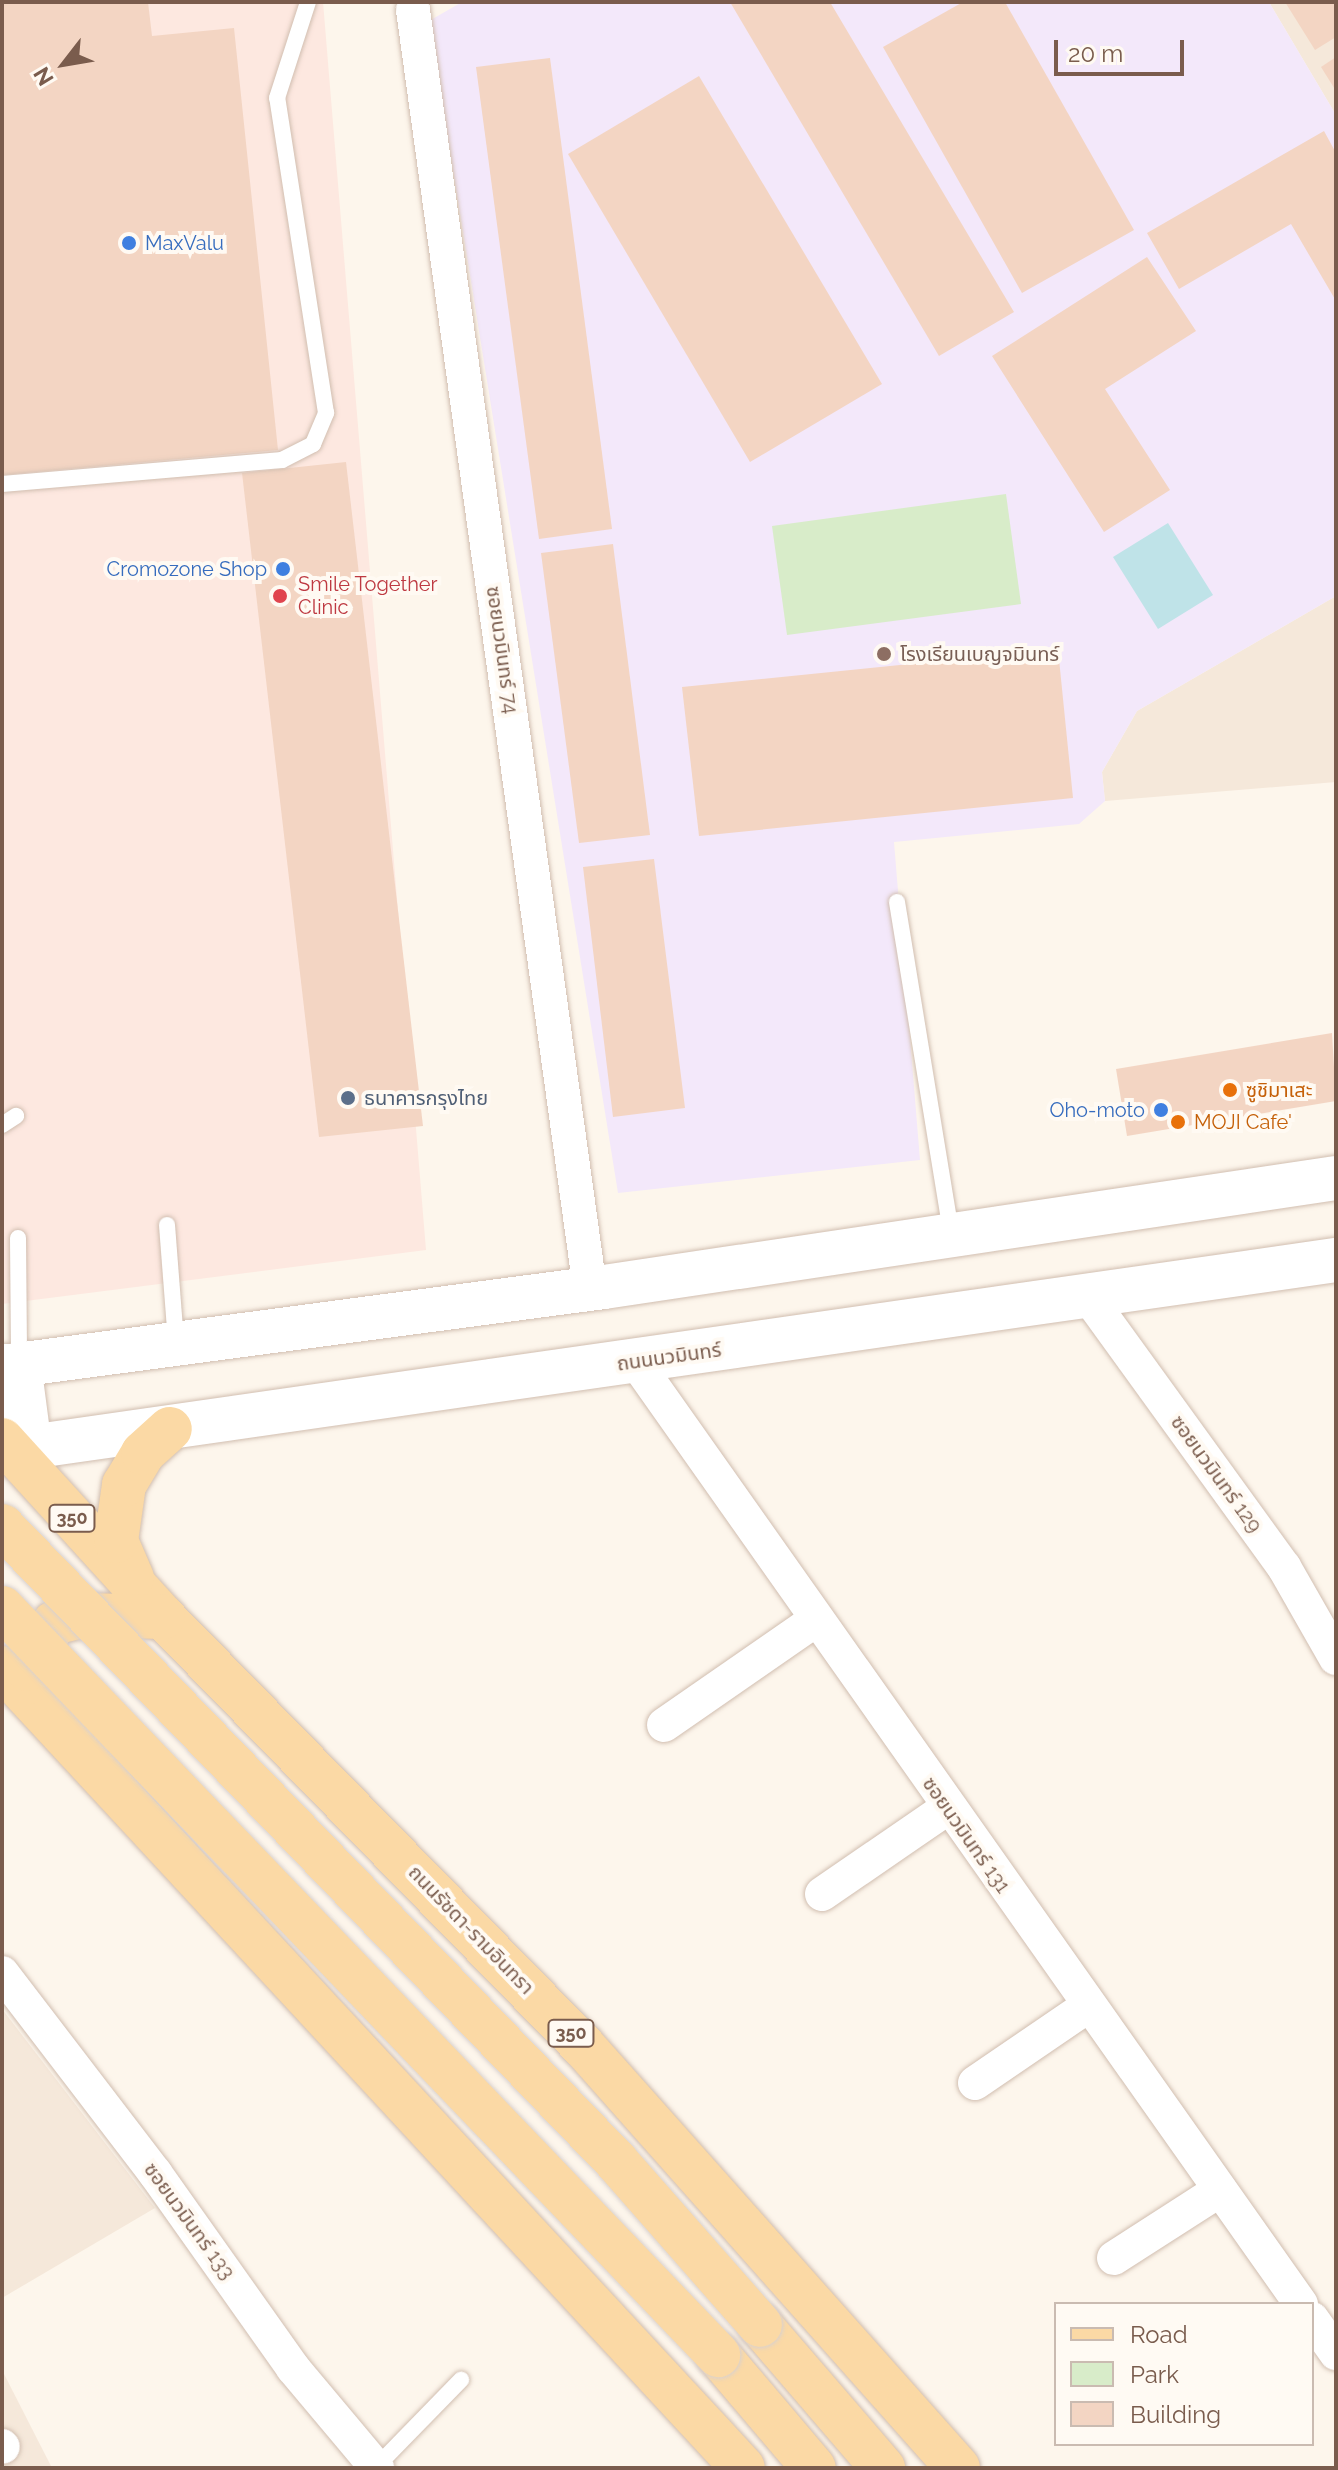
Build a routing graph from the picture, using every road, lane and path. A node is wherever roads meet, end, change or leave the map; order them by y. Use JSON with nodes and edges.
{"nodes":[{"id":1,"x":308,"y":2,"type":"edge"},
{"id":2,"x":414,"y":5,"type":"edge"},
{"id":3,"x":2,"y":484,"type":"edge"},
{"id":4,"x":897,"y":902,"type":"dead end"},
{"id":5,"x":1336,"y":1178,"type":"edge"},
{"id":6,"x":167,"y":1225,"type":"dead end"},
{"id":7,"x":951,"y":1235,"type":"junction"},
{"id":8,"x":18,"y":1238,"type":"dead end"},
{"id":9,"x":1336,"y":1260,"type":"edge"},
{"id":10,"x":590,"y":1289,"type":"junction"},
{"id":11,"x":1087,"y":1295,"type":"junction"},
{"id":12,"x":177,"y":1344,"type":"junction"},
{"id":13,"x":636,"y":1362,"type":"junction"},
{"id":14,"x":10,"y":1366,"type":"edge"},
{"id":15,"x":170,"y":1429,"type":"junction"},
{"id":16,"x":11,"y":1447,"type":"edge"},
{"id":17,"x":2,"y":1526,"type":"edge"},
{"id":18,"x":135,"y":1585,"type":"junction"},
{"id":19,"x":2,"y":1608,"type":"edge"},
{"id":20,"x":163,"y":1617,"type":"junction"},
{"id":21,"x":814,"y":1621,"type":"junction"},
{"id":22,"x":1336,"y":1658,"type":"edge"},
{"id":23,"x":2,"y":1668,"type":"edge"},
{"id":24,"x":32,"y":1700,"type":"junction"},
{"id":25,"x":664,"y":1725,"type":"dead end"},
{"id":26,"x":947,"y":1808,"type":"junction"},
{"id":27,"x":822,"y":1894,"type":"dead end"},
{"id":28,"x":2,"y":1973,"type":"edge"},
{"id":29,"x":1088,"y":2006,"type":"junction"},
{"id":30,"x":975,"y":2083,"type":"dead end"},
{"id":31,"x":1220,"y":2190,"type":"junction"},
{"id":32,"x":1114,"y":2258,"type":"dead end"},
{"id":33,"x":1300,"y":2302,"type":"edge"},
{"id":34,"x":1314,"y":2322,"type":"edge"},
{"id":35,"x":1336,"y":2353,"type":"edge"},
{"id":36,"x":461,"y":2380,"type":"dead end"},
{"id":37,"x":376,"y":2468,"type":"edge"},
{"id":38,"x":743,"y":2468,"type":"edge"},
{"id":39,"x":814,"y":2468,"type":"edge"},
{"id":40,"x":883,"y":2468,"type":"edge"},
{"id":41,"x":958,"y":2468,"type":"edge"}],
"edges":[{"from":1,"to":3,"type":"lane"},
{"from":2,"to":10,"type":"street","name":"ซอยนวมินทร์ 74"},
{"from":4,"to":7,"type":"lane"},
{"from":5,"to":7,"type":"main road"},
{"from":6,"to":12,"type":"lane"},
{"from":7,"to":10,"type":"main road"},
{"from":8,"to":14,"type":"lane"},
{"from":9,"to":11,"type":"main road","name":"ถนนนวมินทร์"},
{"from":10,"to":12,"type":"main road"},
{"from":11,"to":13,"type":"main road","name":"ถนนนวมินทร์"},
{"from":11,"to":22,"type":"street","name":"ซอยนวมินทร์ 129"},
{"from":12,"to":14,"type":"main road"},
{"from":13,"to":15,"type":"main road","name":"ถนนนวมินทร์"},
{"from":13,"to":21,"type":"street","name":"ซอยนวมินทร์ 131"},
{"from":14,"to":16,"type":"main road"},
{"from":15,"to":16,"type":"main road","name":"ถนนนวมินทร์"},
{"from":15,"to":18,"type":"main road"},
{"from":16,"to":18,"type":"main road","name":"ถนนรัชดา-รามอินทรา","number":"350"},
{"from":17,"to":40,"type":"main road","number":"350","bridge":true},
{"from":18,"to":20,"type":"main road","name":"ถนนรัชดา-รามอินทรา","number":"350"},
{"from":19,"to":39,"type":"main road","bridge":true},
{"from":20,"to":24,"type":"main road"},
{"from":20,"to":41,"type":"main road","name":"ถนนรัชดา-รามอินทรา","number":"350"},
{"from":21,"to":25,"type":"street"},
{"from":21,"to":26,"type":"street","name":"ซอยนวมินทร์ 131"},
{"from":23,"to":24,"type":"main road"},
{"from":24,"to":38,"type":"main road"},
{"from":26,"to":27,"type":"street"},
{"from":26,"to":29,"type":"street","name":"ซอยนวมินทร์ 131"},
{"from":28,"to":37,"type":"street","name":"ซอยนวมินทร์ 133"},
{"from":29,"to":30,"type":"street"},
{"from":29,"to":31,"type":"street","name":"ซอยนวมินทร์ 131"},
{"from":31,"to":32,"type":"street"},
{"from":31,"to":33,"type":"street","name":"ซอยนวมินทร์ 131"},
{"from":34,"to":35,"type":"street"},
{"from":36,"to":37,"type":"lane"}]}
